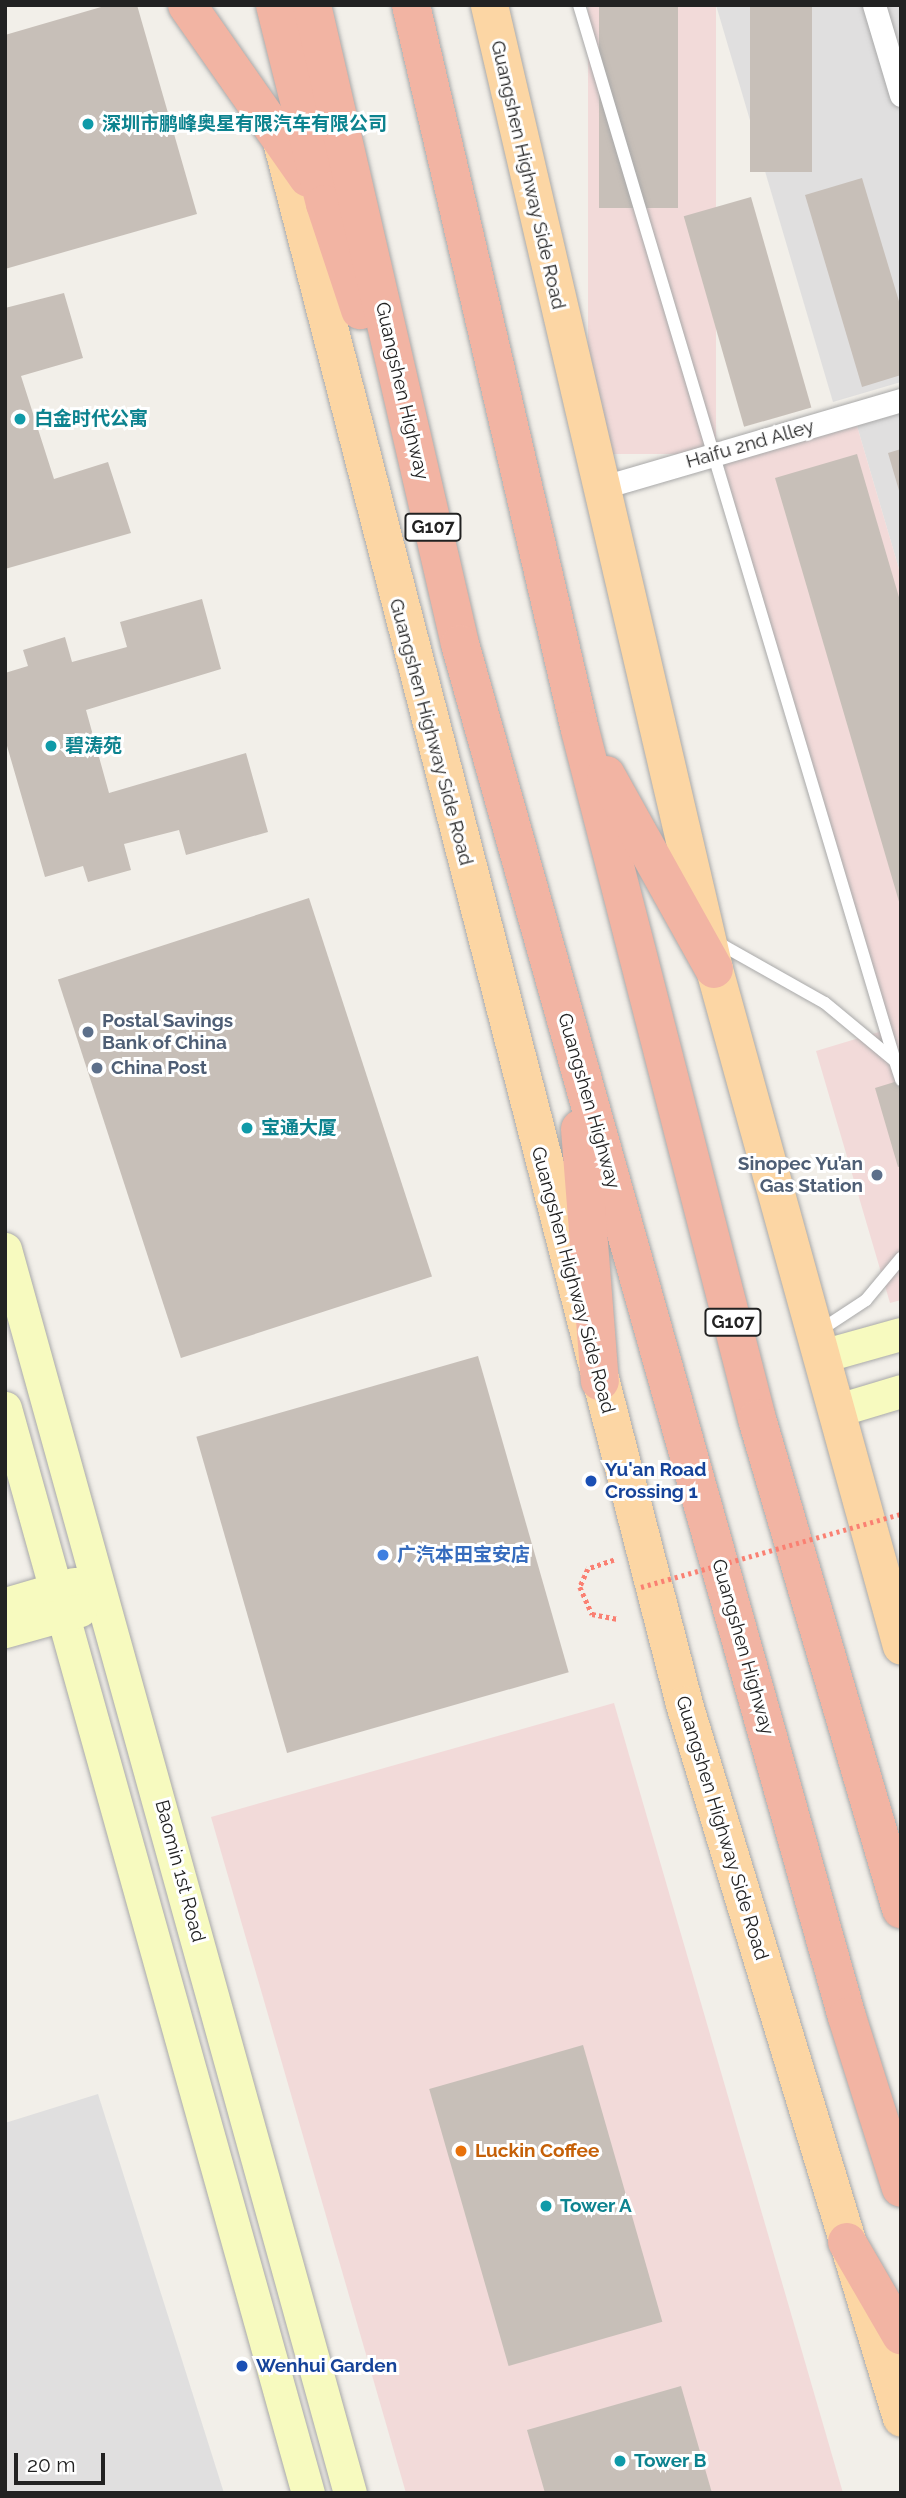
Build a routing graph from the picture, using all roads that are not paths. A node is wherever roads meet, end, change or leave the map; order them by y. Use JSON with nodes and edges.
{"nodes":[{"id":1,"x":187,"y":5,"type":"edge"},
{"id":2,"x":275,"y":5,"type":"edge"},
{"id":3,"x":312,"y":5,"type":"edge"},
{"id":4,"x":411,"y":5,"type":"edge"},
{"id":5,"x":420,"y":5,"type":"edge"},
{"id":6,"x":489,"y":5,"type":"edge"},
{"id":7,"x":579,"y":5,"type":"edge"},
{"id":8,"x":874,"y":5,"type":"edge"},
{"id":9,"x":222,"y":15,"type":"edge"},
{"id":10,"x":421,"y":48,"type":"junction"},
{"id":11,"x":901,"y":95,"type":"edge"},
{"id":12,"x":279,"y":134,"type":"junction"},
{"id":13,"x":325,"y":204,"type":"junction"},
{"id":14,"x":901,"y":400,"type":"edge"},
{"id":15,"x":713,"y":455,"type":"junction"},
{"id":16,"x":600,"y":488,"type":"junction"},
{"id":17,"x":436,"y":538,"type":"junction"},
{"id":18,"x":580,"y":730,"type":"junction"},
{"id":19,"x":710,"y":953,"type":"junction"},
{"id":20,"x":573,"y":1044,"type":"junction"},
{"id":21,"x":895,"y":1061,"type":"junction"},
{"id":22,"x":901,"y":1080,"type":"edge"},
{"id":23,"x":5,"y":1249,"type":"edge"},
{"id":24,"x":901,"y":1258,"type":"edge"},
{"id":25,"x":901,"y":1334,"type":"edge"},
{"id":26,"x":819,"y":1344,"type":"junction"},
{"id":27,"x":600,"y":1381,"type":"junction"},
{"id":28,"x":901,"y":1391,"type":"edge"},
{"id":29,"x":5,"y":1408,"type":"edge"},
{"id":30,"x":838,"y":1410,"type":"junction"},
{"id":31,"x":103,"y":1592,"type":"junction"},
{"id":32,"x":57,"y":1602,"type":"junction"},
{"id":33,"x":5,"y":1604,"type":"edge"},
{"id":34,"x":5,"y":1631,"type":"edge"},
{"id":35,"x":901,"y":1646,"type":"edge"},
{"id":36,"x":901,"y":1909,"type":"edge"},
{"id":37,"x":901,"y":2188,"type":"edge"},
{"id":38,"x":847,"y":2242,"type":"junction"},
{"id":39,"x":901,"y":2335,"type":"edge"},
{"id":40,"x":901,"y":2418,"type":"edge"},
{"id":41,"x":308,"y":2493,"type":"edge"},
{"id":42,"x":350,"y":2493,"type":"edge"}],
"edges":[{"from":1,"to":12,"type":"highway"},
{"from":2,"to":13,"type":"highway"},
{"from":3,"to":17,"type":"highway","name":"Guangshen Highway","number":"G107"},
{"from":4,"to":10,"type":"highway","number":"G107"},
{"from":5,"to":10,"type":"highway"},
{"from":6,"to":16,"type":"main road","name":"Guangshen Highway Side Road"},
{"from":7,"to":15,"type":"lane"},
{"from":8,"to":11,"type":"street"},
{"from":9,"to":12,"type":"highway"},
{"from":10,"to":18,"type":"highway","number":"G107"},
{"from":12,"to":13,"type":"highway"},
{"from":12,"to":27,"type":"main road","name":"Guangshen Highway Side Road"},
{"from":13,"to":17,"type":"highway"},
{"from":14,"to":15,"type":"street","name":"Haifu 2nd Alley"},
{"from":15,"to":16,"type":"street","name":"Haifu 2nd Alley"},
{"from":15,"to":21,"type":"lane"},
{"from":16,"to":19,"type":"main road","name":"Guangshen Highway Side Road"},
{"from":17,"to":20,"type":"highway","name":"Guangshen Highway","number":"G107"},
{"from":18,"to":19,"type":"highway"},
{"from":18,"to":36,"type":"highway","number":"G107"},
{"from":19,"to":21,"type":"lane"},
{"from":19,"to":26,"type":"main road","name":"Guangshen Highway Side Road"},
{"from":20,"to":27,"type":"highway"},
{"from":20,"to":37,"type":"highway","name":"Guangshen Highway","number":"G107"},
{"from":21,"to":22,"type":"lane"},
{"from":23,"to":31,"type":"main road","name":"Baomin 1st Road"},
{"from":24,"to":26,"type":"lane"},
{"from":25,"to":26,"type":"main road"},
{"from":26,"to":30,"type":"main road","name":"Guangshen Highway Side Road"},
{"from":27,"to":38,"type":"main road","name":"Guangshen Highway Side Road"},
{"from":28,"to":30,"type":"main road"},
{"from":29,"to":32,"type":"main road"},
{"from":30,"to":35,"type":"main road","name":"Guangshen Highway Side Road"},
{"from":31,"to":32,"type":"main road"},
{"from":31,"to":42,"type":"main road","name":"Baomin 1st Road"},
{"from":32,"to":33,"type":"main road"},
{"from":32,"to":34,"type":"main road"},
{"from":32,"to":41,"type":"main road"},
{"from":38,"to":39,"type":"highway"},
{"from":38,"to":40,"type":"main road","name":"Guangshen Highway Side Road"}]}
